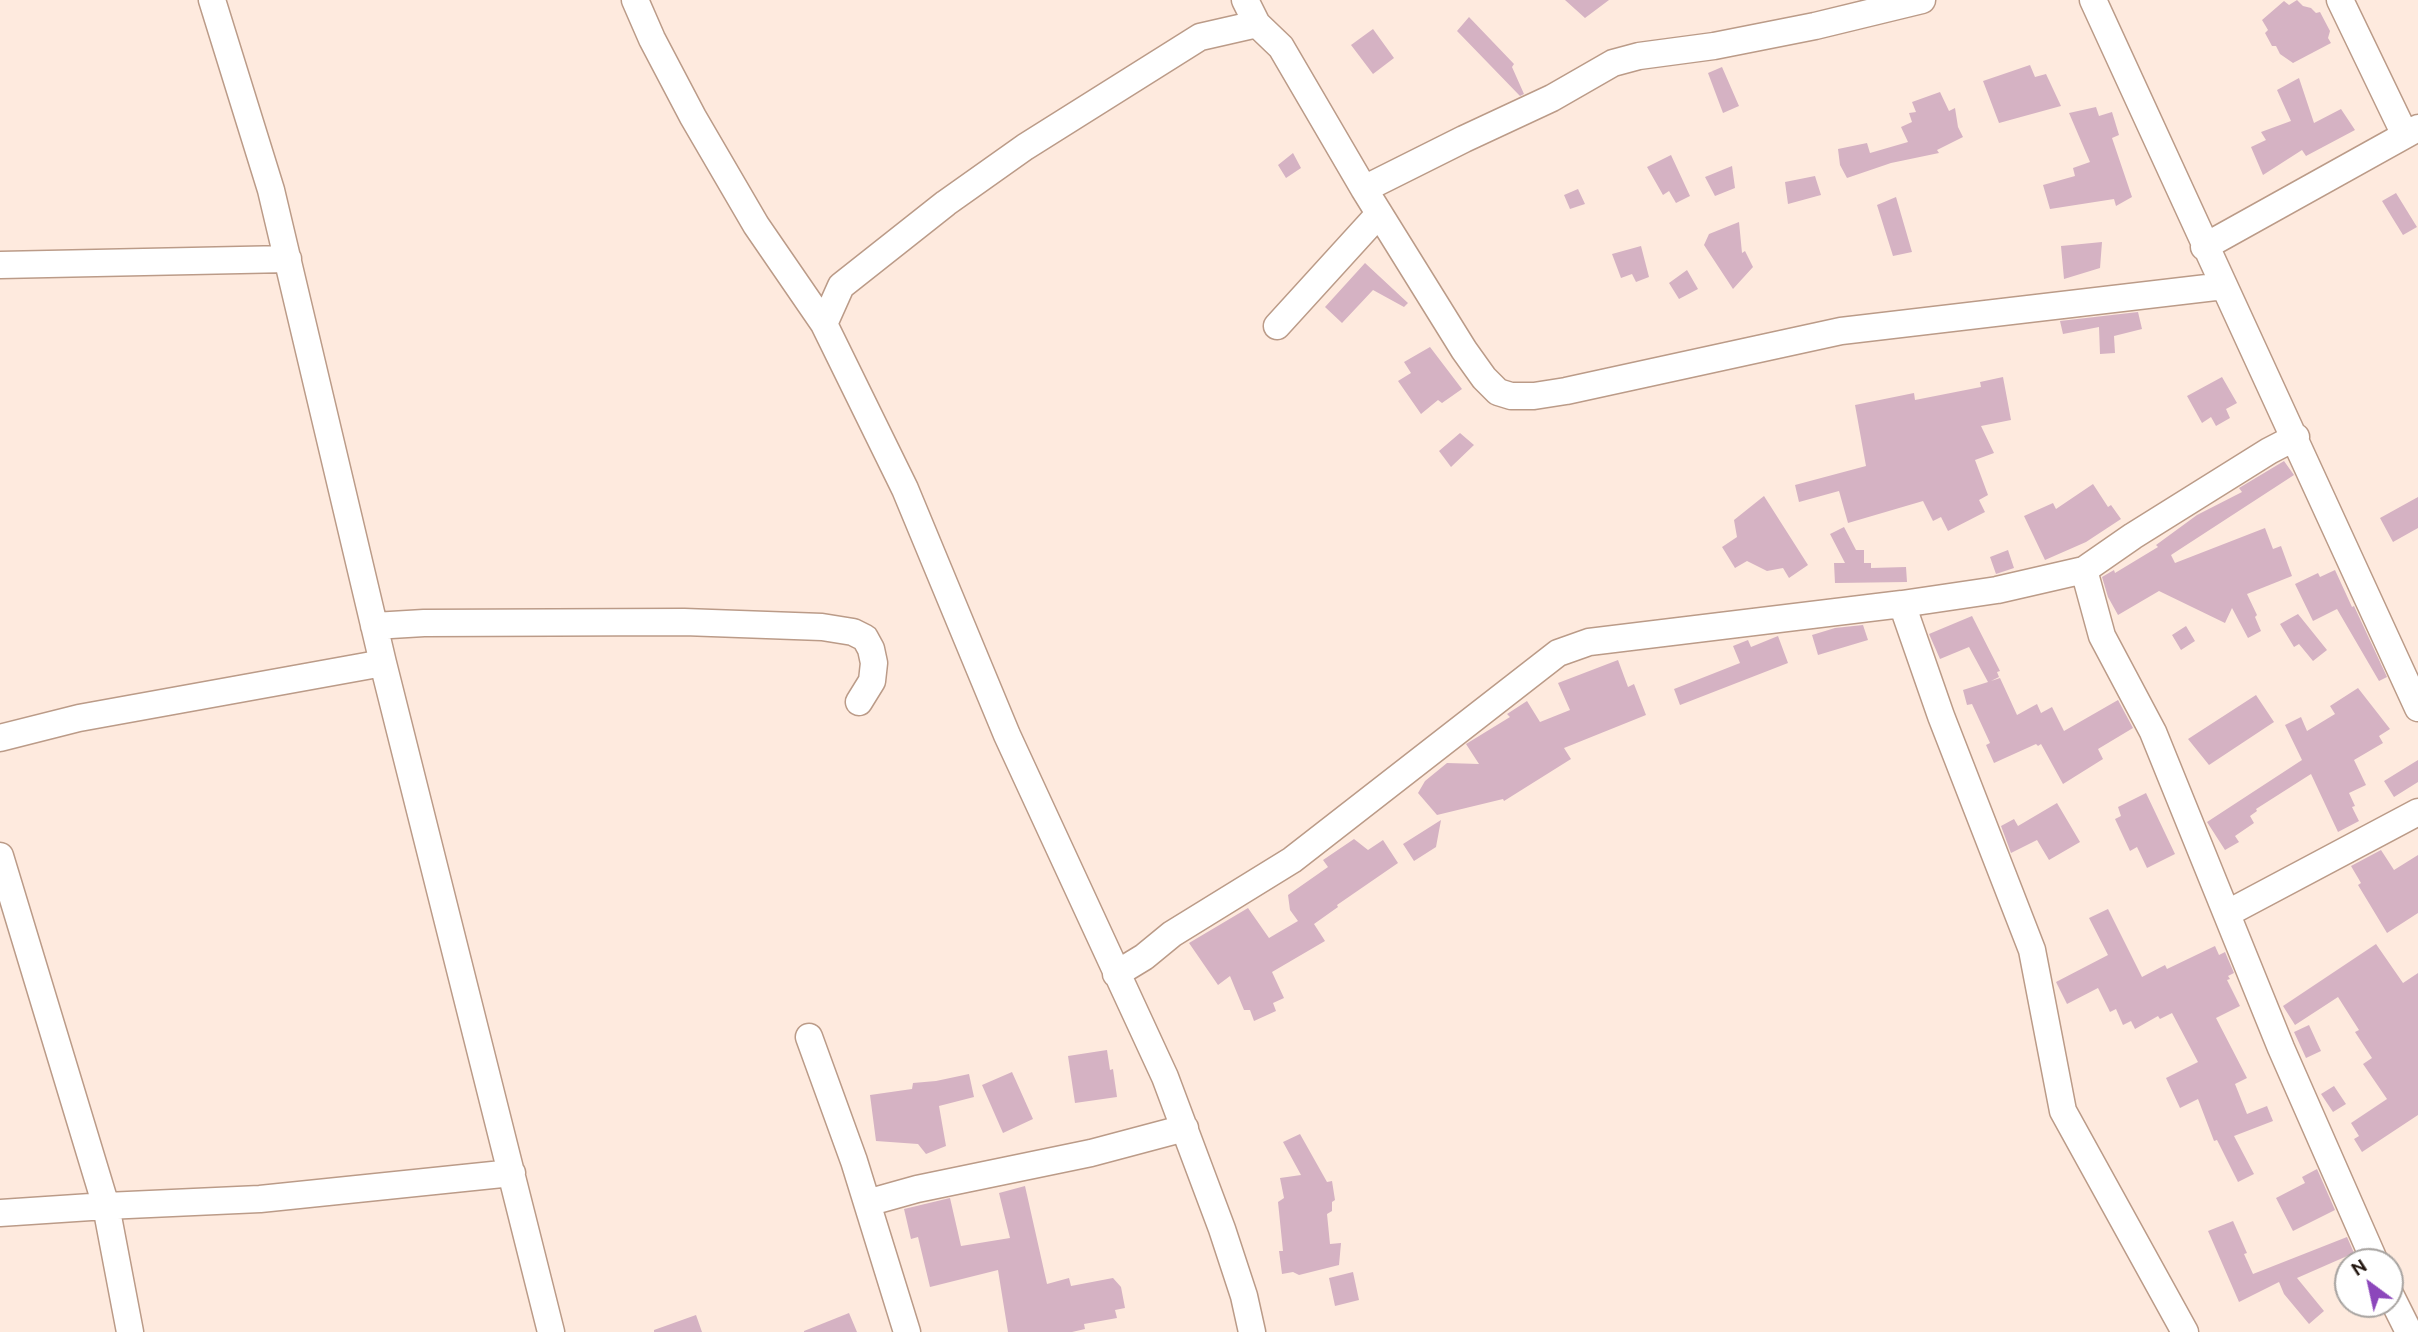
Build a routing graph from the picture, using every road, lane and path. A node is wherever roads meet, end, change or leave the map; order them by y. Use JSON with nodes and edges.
{"nodes":[{"id":1,"x":212,"y":0,"type":"edge"},
{"id":2,"x":635,"y":0,"type":"edge"},
{"id":3,"x":1233,"y":0,"type":"edge"},
{"id":4,"x":1245,"y":0,"type":"edge"},
{"id":5,"x":1922,"y":0,"type":"edge"},
{"id":6,"x":2094,"y":0,"type":"edge"},
{"id":7,"x":2340,"y":0,"type":"edge"},
{"id":8,"x":1256,"y":24,"type":"junction"},
{"id":9,"x":1200,"y":37,"type":"junction"},
{"id":10,"x":2411,"y":131,"type":"edge"},
{"id":11,"x":1364,"y":189,"type":"junction"},
{"id":12,"x":1380,"y":214,"type":"junction"},
{"id":13,"x":2204,"y":247,"type":"junction"},
{"id":14,"x":288,"y":259,"type":"junction"},
{"id":15,"x":0,"y":265,"type":"edge"},
{"id":16,"x":799,"y":285,"type":"junction"},
{"id":17,"x":841,"y":286,"type":"junction"},
{"id":18,"x":2224,"y":286,"type":"junction"},
{"id":19,"x":824,"y":324,"type":"junction"},
{"id":20,"x":1277,"y":326,"type":"dead end"},
{"id":21,"x":2296,"y":437,"type":"junction"},
{"id":22,"x":2084,"y":570,"type":"junction"},
{"id":23,"x":1902,"y":604,"type":"junction"},
{"id":24,"x":374,"y":626,"type":"junction"},
{"id":25,"x":383,"y":663,"type":"junction"},
{"id":26,"x":859,"y":702,"type":"dead end"},
{"id":27,"x":2418,"y":708,"type":"edge"},
{"id":28,"x":0,"y":738,"type":"edge"},
{"id":29,"x":2418,"y":812,"type":"edge"},
{"id":30,"x":0,"y":856,"type":"edge"},
{"id":31,"x":2228,"y":913,"type":"junction"},
{"id":32,"x":1116,"y":974,"type":"junction"},
{"id":33,"x":809,"y":1037,"type":"dead end"},
{"id":34,"x":1185,"y":1128,"type":"junction"},
{"id":35,"x":512,"y":1173,"type":"junction"},
{"id":36,"x":867,"y":1203,"type":"junction"},
{"id":37,"x":106,"y":1206,"type":"junction"},
{"id":38,"x":0,"y":1213,"type":"edge"},
{"id":39,"x":2369,"y":1248,"type":"edge"},
{"id":40,"x":130,"y":1332,"type":"edge"},
{"id":41,"x":551,"y":1332,"type":"edge"},
{"id":42,"x":907,"y":1332,"type":"edge"},
{"id":43,"x":1252,"y":1332,"type":"edge"},
{"id":44,"x":2185,"y":1332,"type":"edge"}],
"edges":[{"from":1,"to":14,"type":"street"},
{"from":2,"to":16,"type":"street"},
{"from":3,"to":9,"type":"street"},
{"from":4,"to":8,"type":"street"},
{"from":5,"to":11,"type":"street"},
{"from":6,"to":13,"type":"street"},
{"from":7,"to":10,"type":"street"},
{"from":8,"to":9,"type":"street"},
{"from":8,"to":11,"type":"street"},
{"from":9,"to":17,"type":"street"},
{"from":10,"to":13,"type":"street"},
{"from":11,"to":12,"type":"street"},
{"from":12,"to":18,"type":"street"},
{"from":12,"to":20,"type":"street"},
{"from":13,"to":18,"type":"street"},
{"from":14,"to":15,"type":"street"},
{"from":14,"to":24,"type":"street"},
{"from":16,"to":17,"type":"street"},
{"from":16,"to":19,"type":"street"},
{"from":17,"to":19,"type":"street"},
{"from":18,"to":21,"type":"street"},
{"from":19,"to":32,"type":"street"},
{"from":21,"to":22,"type":"street"},
{"from":21,"to":27,"type":"street"},
{"from":22,"to":23,"type":"street"},
{"from":22,"to":31,"type":"street"},
{"from":23,"to":32,"type":"street"},
{"from":23,"to":44,"type":"street"},
{"from":24,"to":25,"type":"street"},
{"from":24,"to":26,"type":"street"},
{"from":25,"to":28,"type":"street"},
{"from":25,"to":35,"type":"street"},
{"from":29,"to":31,"type":"street"},
{"from":30,"to":37,"type":"street"},
{"from":31,"to":39,"type":"street"},
{"from":32,"to":34,"type":"street"},
{"from":33,"to":36,"type":"street"},
{"from":34,"to":36,"type":"street"},
{"from":34,"to":43,"type":"street"},
{"from":35,"to":37,"type":"street"},
{"from":35,"to":41,"type":"street"},
{"from":36,"to":42,"type":"street"},
{"from":37,"to":38,"type":"street"},
{"from":37,"to":40,"type":"street"}]}
